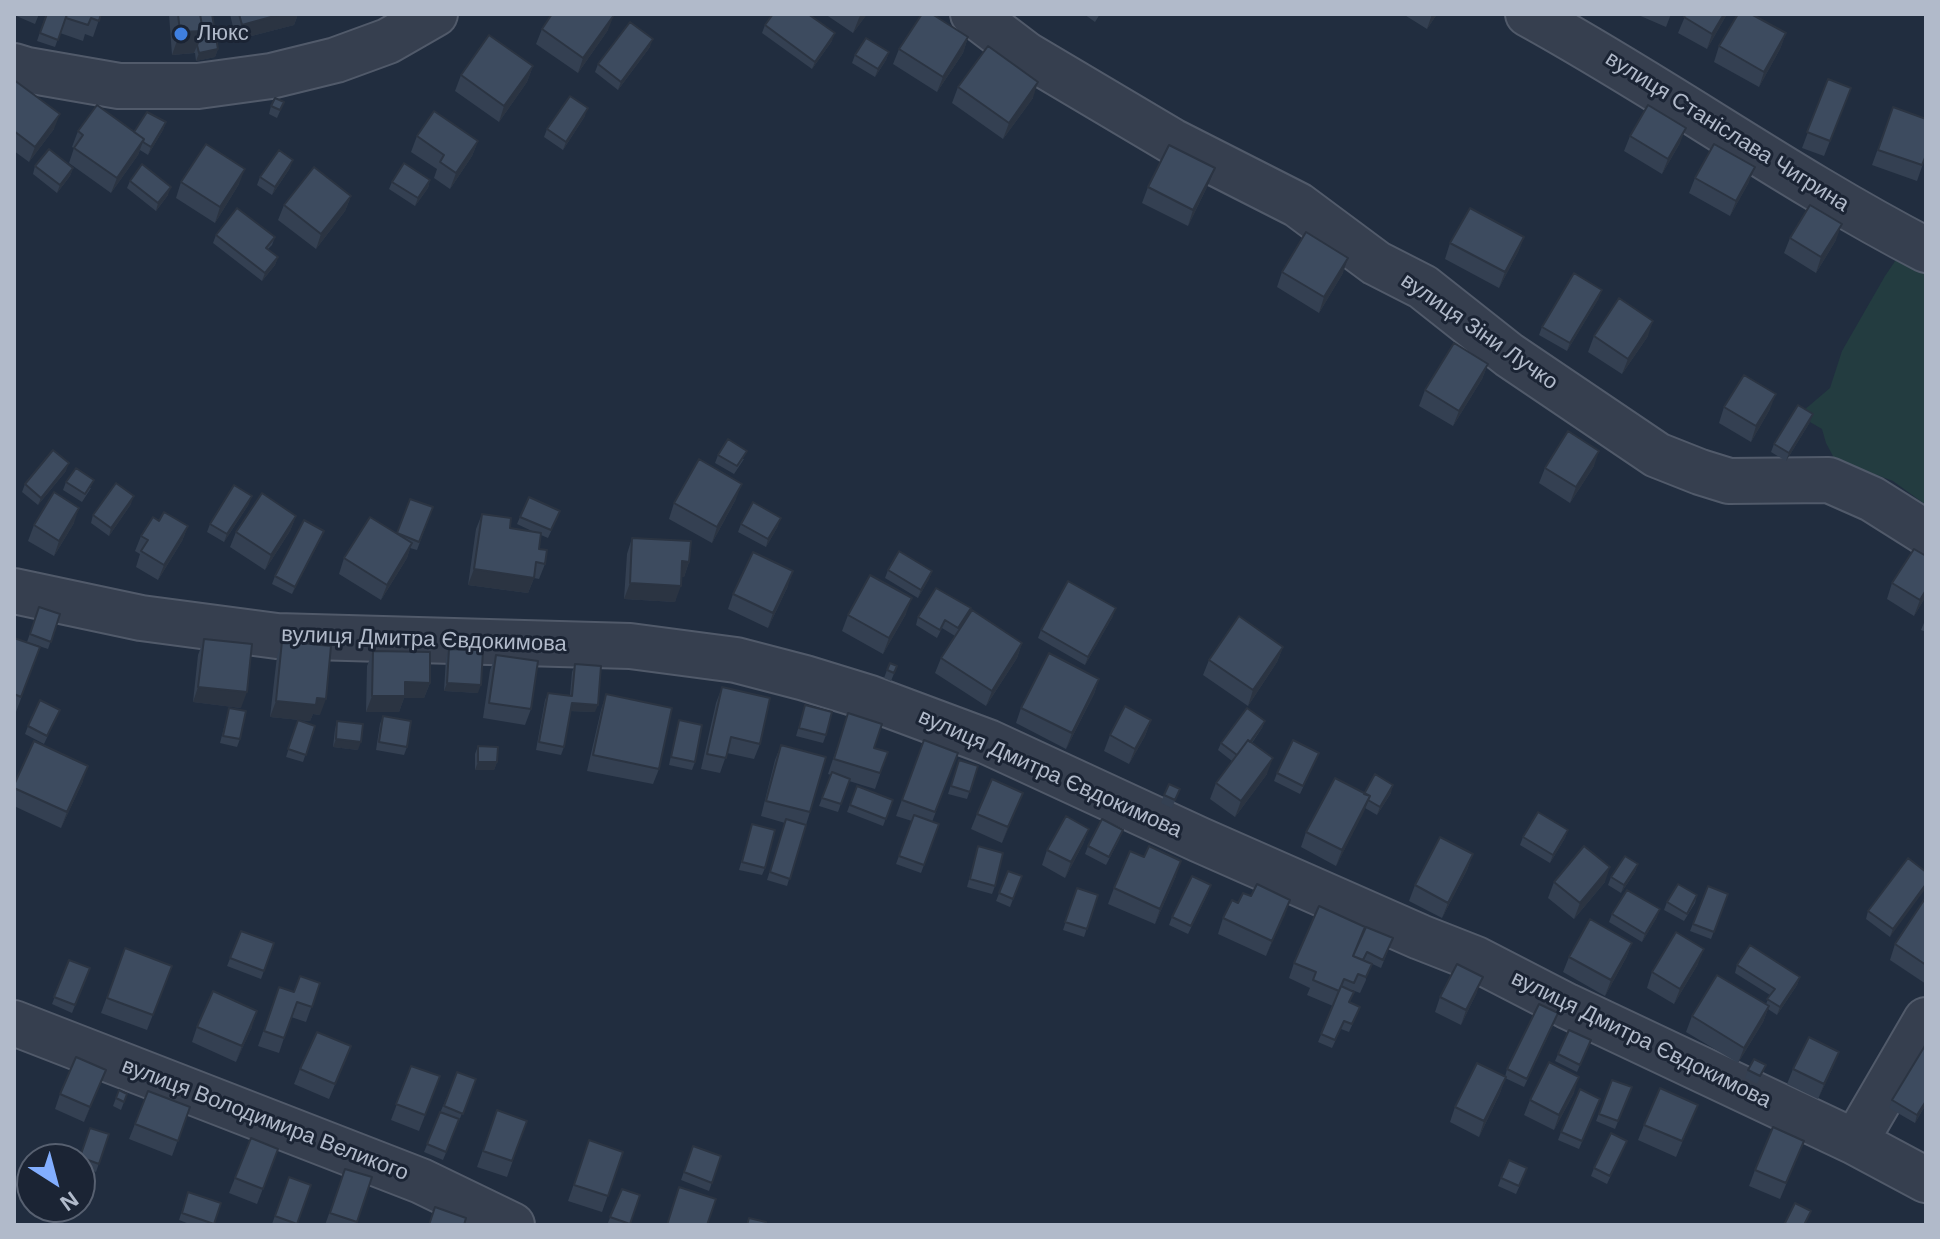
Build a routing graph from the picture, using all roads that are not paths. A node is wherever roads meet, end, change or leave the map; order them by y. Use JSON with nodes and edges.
{"nodes":[{"id":1,"x":435,"y":14,"type":"edge"},
{"id":2,"x":973,"y":14,"type":"edge"},
{"id":3,"x":1528,"y":14,"type":"edge"},
{"id":4,"x":14,"y":66,"type":"edge"},
{"id":5,"x":1926,"y":250,"type":"edge"},
{"id":6,"x":1926,"y":533,"type":"edge"},
{"id":7,"x":14,"y":591,"type":"edge"},
{"id":8,"x":1926,"y":1020,"type":"edge"},
{"id":9,"x":14,"y":1023,"type":"edge"},
{"id":10,"x":1855,"y":1142,"type":"junction"},
{"id":11,"x":1926,"y":1180,"type":"edge"},
{"id":12,"x":512,"y":1225,"type":"edge"}],
"edges":[{"from":1,"to":4,"type":"street"},
{"from":2,"to":6,"type":"street","name":"вулиця Зіни Лучко"},
{"from":3,"to":5,"type":"street","name":"вулиця Станіслава Чигрина"},
{"from":7,"to":10,"type":"street","name":"вулиця Дмитра Євдокимова"},
{"from":8,"to":10,"type":"street"},
{"from":9,"to":12,"type":"street","name":"вулиця Володимира Великого"},
{"from":10,"to":11,"type":"street","name":"вулиця Дмитра Євдокимова"}]}
